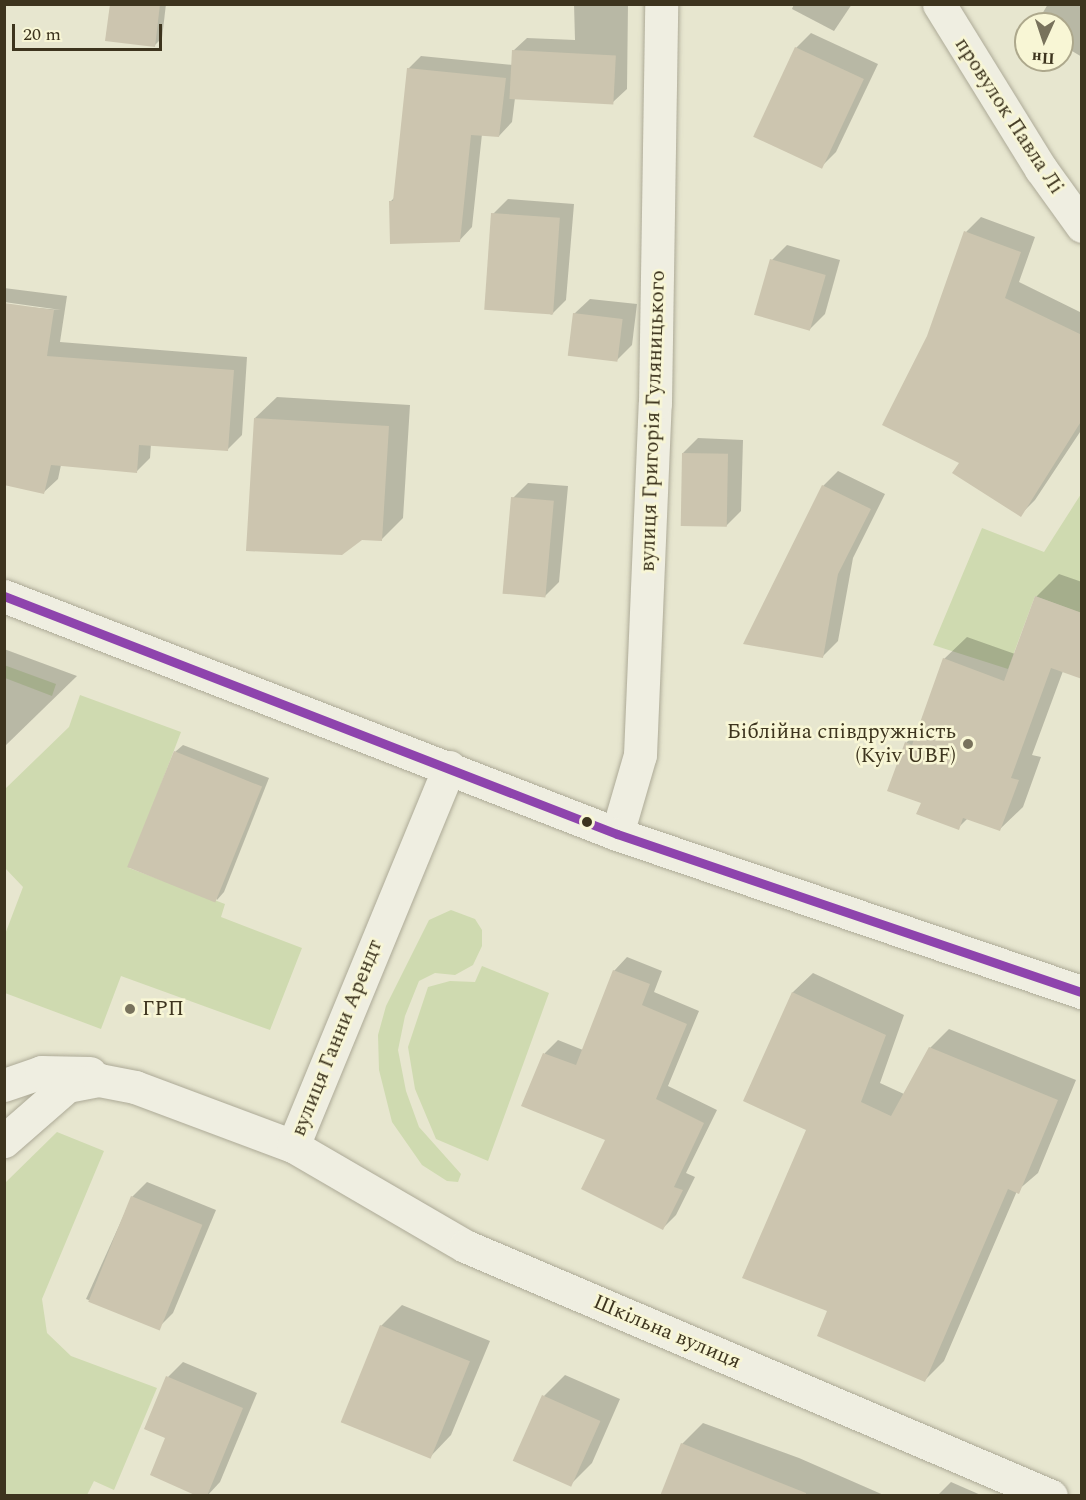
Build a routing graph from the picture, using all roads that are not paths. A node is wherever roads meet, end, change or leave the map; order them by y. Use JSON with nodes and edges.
{"nodes":[{"id":1,"x":661,"y":4,"type":"edge"},
{"id":2,"x":939,"y":4,"type":"edge"},
{"id":3,"x":1082,"y":226,"type":"edge"},
{"id":4,"x":4,"y":596,"type":"edge"},
{"id":5,"x":449,"y":766,"type":"junction"},
{"id":6,"x":617,"y":834,"type":"junction"},
{"id":7,"x":1082,"y":992,"type":"edge"},
{"id":8,"x":4,"y":1085,"type":"edge"},
{"id":9,"x":135,"y":1087,"type":"junction"},
{"id":10,"x":4,"y":1141,"type":"edge"},
{"id":11,"x":293,"y":1146,"type":"junction"},
{"id":12,"x":1051,"y":1496,"type":"edge"}],
"edges":[{"from":1,"to":6,"type":"street","name":"вулиця Григорія Гуляницького"},
{"from":2,"to":3,"type":"street","name":"провулок Павла Лі"},
{"from":4,"to":5,"type":"street"},
{"from":5,"to":6,"type":"street"},
{"from":5,"to":11,"type":"street","name":"вулиця Ганни Арендт"},
{"from":6,"to":7,"type":"street"},
{"from":8,"to":9,"type":"street"},
{"from":9,"to":10,"type":"street","name":"вулиця Ганни Арендт"},
{"from":9,"to":11,"type":"street","name":"вулиця Ганни Арендт"},
{"from":11,"to":12,"type":"street","name":"Шкільна вулиця"}]}
